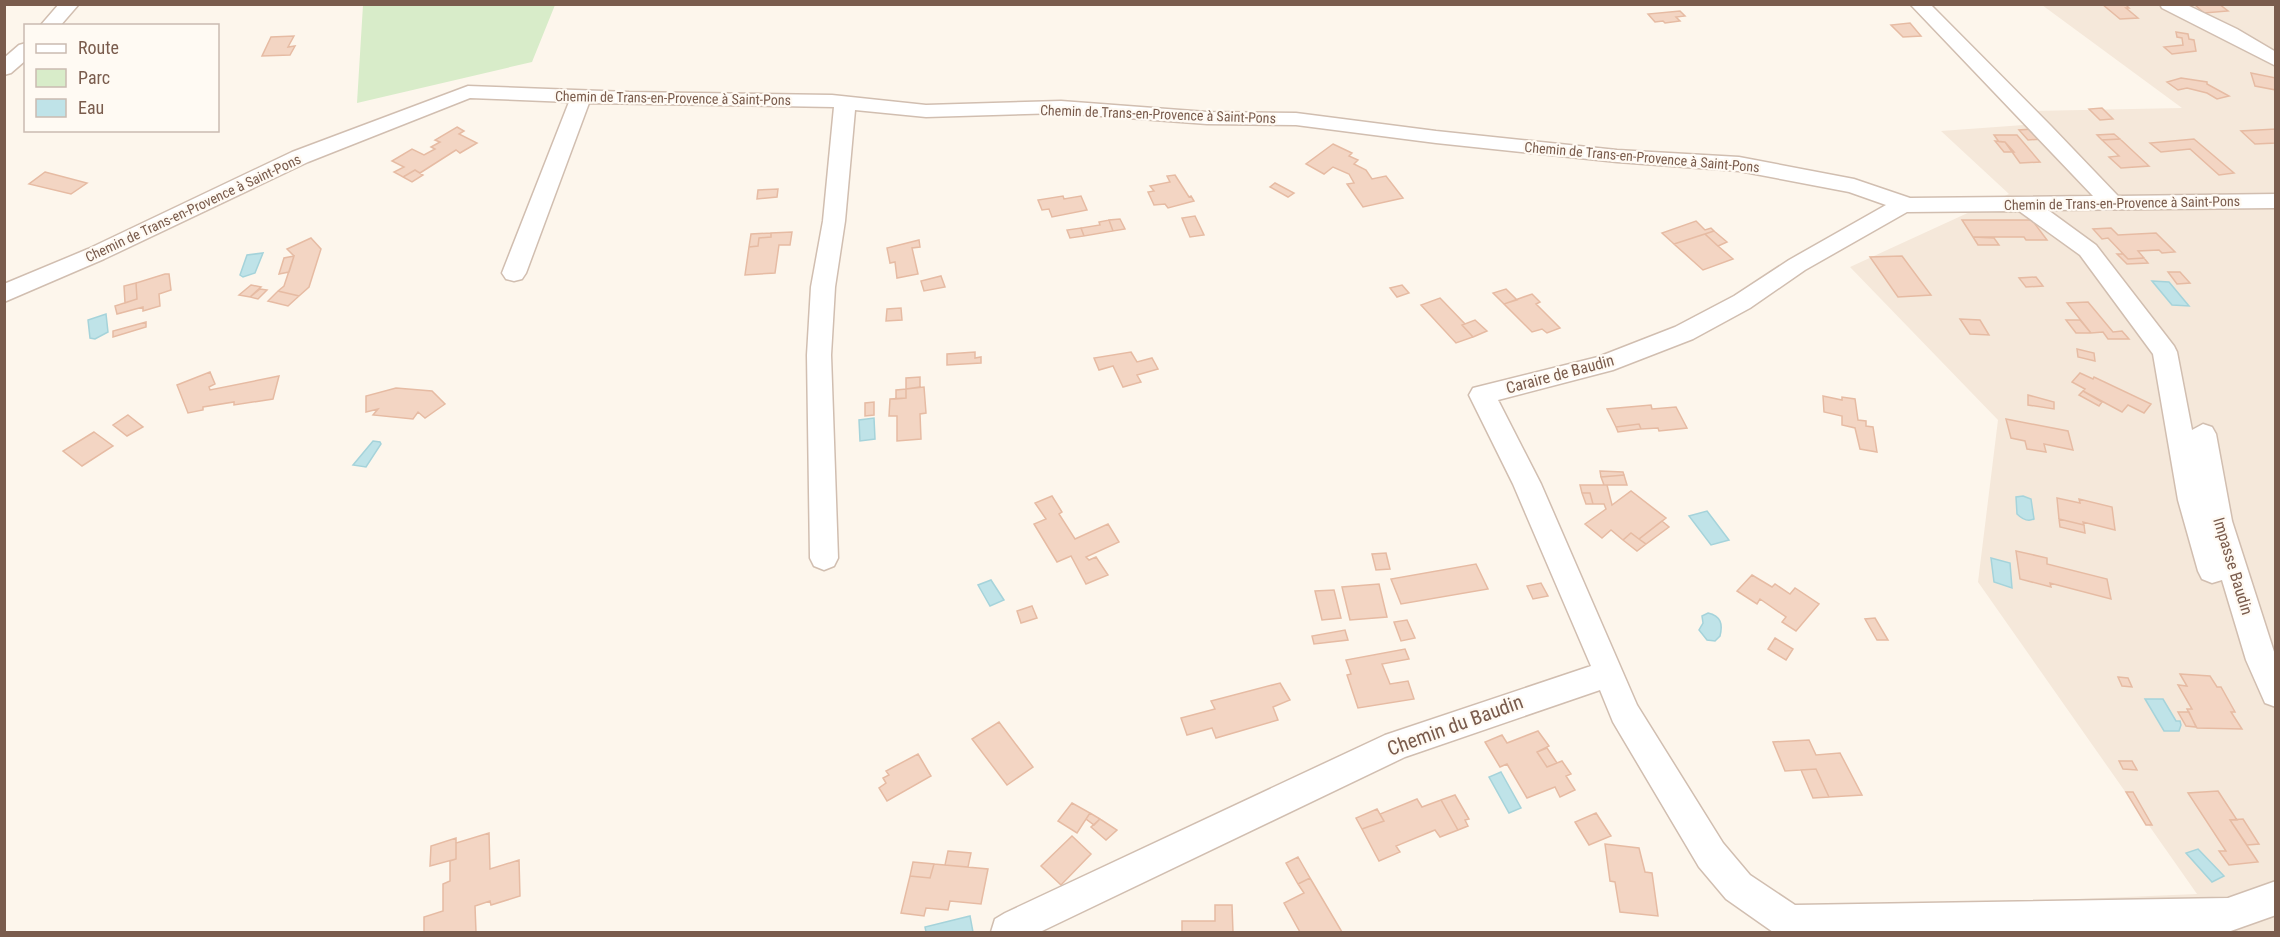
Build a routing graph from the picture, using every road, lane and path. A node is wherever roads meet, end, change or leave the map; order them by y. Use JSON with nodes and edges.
{"nodes":[{"id":1,"x":70,"y":4,"type":"edge"},
{"id":2,"x":1919,"y":4,"type":"edge"},
{"id":3,"x":2169,"y":4,"type":"edge"},
{"id":4,"x":51,"y":24,"type":"edge"},
{"id":5,"x":24,"y":51,"type":"edge"},
{"id":6,"x":2276,"y":60,"type":"edge"},
{"id":7,"x":4,"y":69,"type":"edge"},
{"id":8,"x":581,"y":96,"type":"junction"},
{"id":9,"x":845,"y":102,"type":"junction"},
{"id":10,"x":2276,"y":201,"type":"edge"},
{"id":11,"x":1904,"y":204,"type":"junction"},
{"id":12,"x":2113,"y":204,"type":"junction"},
{"id":13,"x":2026,"y":205,"type":"junction"},
{"id":14,"x":514,"y":273,"type":"dead end"},
{"id":15,"x":4,"y":294,"type":"edge"},
{"id":16,"x":2203,"y":434,"type":"dead end"},
{"id":17,"x":824,"y":558,"type":"dead end"},
{"id":18,"x":2212,"y":571,"type":"dead end"},
{"id":19,"x":1609,"y":673,"type":"junction"},
{"id":20,"x":2276,"y":693,"type":"edge"},
{"id":21,"x":2276,"y":898,"type":"edge"},
{"id":22,"x":2234,"y":924,"type":"edge"},
{"id":23,"x":1795,"y":928,"type":"edge"},
{"id":24,"x":1008,"y":933,"type":"edge"}],
"edges":[{"from":1,"to":4,"type":"street"},
{"from":2,"to":12,"type":"street"},
{"from":3,"to":6,"type":"street"},
{"from":5,"to":7,"type":"street"},
{"from":8,"to":9,"type":"street","name":"Chemin de Trans-en-Provence à Saint-Pons"},
{"from":8,"to":14,"type":"street"},
{"from":8,"to":15,"type":"street","name":"Chemin de Trans-en-Provence à Saint-Pons"},
{"from":9,"to":11,"type":"street","name":"Chemin de Trans-en-Provence à Saint-Pons"},
{"from":9,"to":17,"type":"street"},
{"from":10,"to":12,"type":"street","name":"Chemin de Trans-en-Provence à Saint-Pons"},
{"from":11,"to":13,"type":"street","name":"Chemin de Trans-en-Provence à Saint-Pons"},
{"from":11,"to":19,"type":"street","name":"Caraire de Baudin"},
{"from":12,"to":13,"type":"street","name":"Chemin de Trans-en-Provence à Saint-Pons"},
{"from":13,"to":18,"type":"street"},
{"from":16,"to":20,"type":"street","name":"Impasse Baudin"},
{"from":19,"to":23,"type":"street"},
{"from":19,"to":24,"type":"street","name":"Chemin du Baudin"},
{"from":21,"to":22,"type":"street"},
{"from":22,"to":23,"type":"street"}]}
